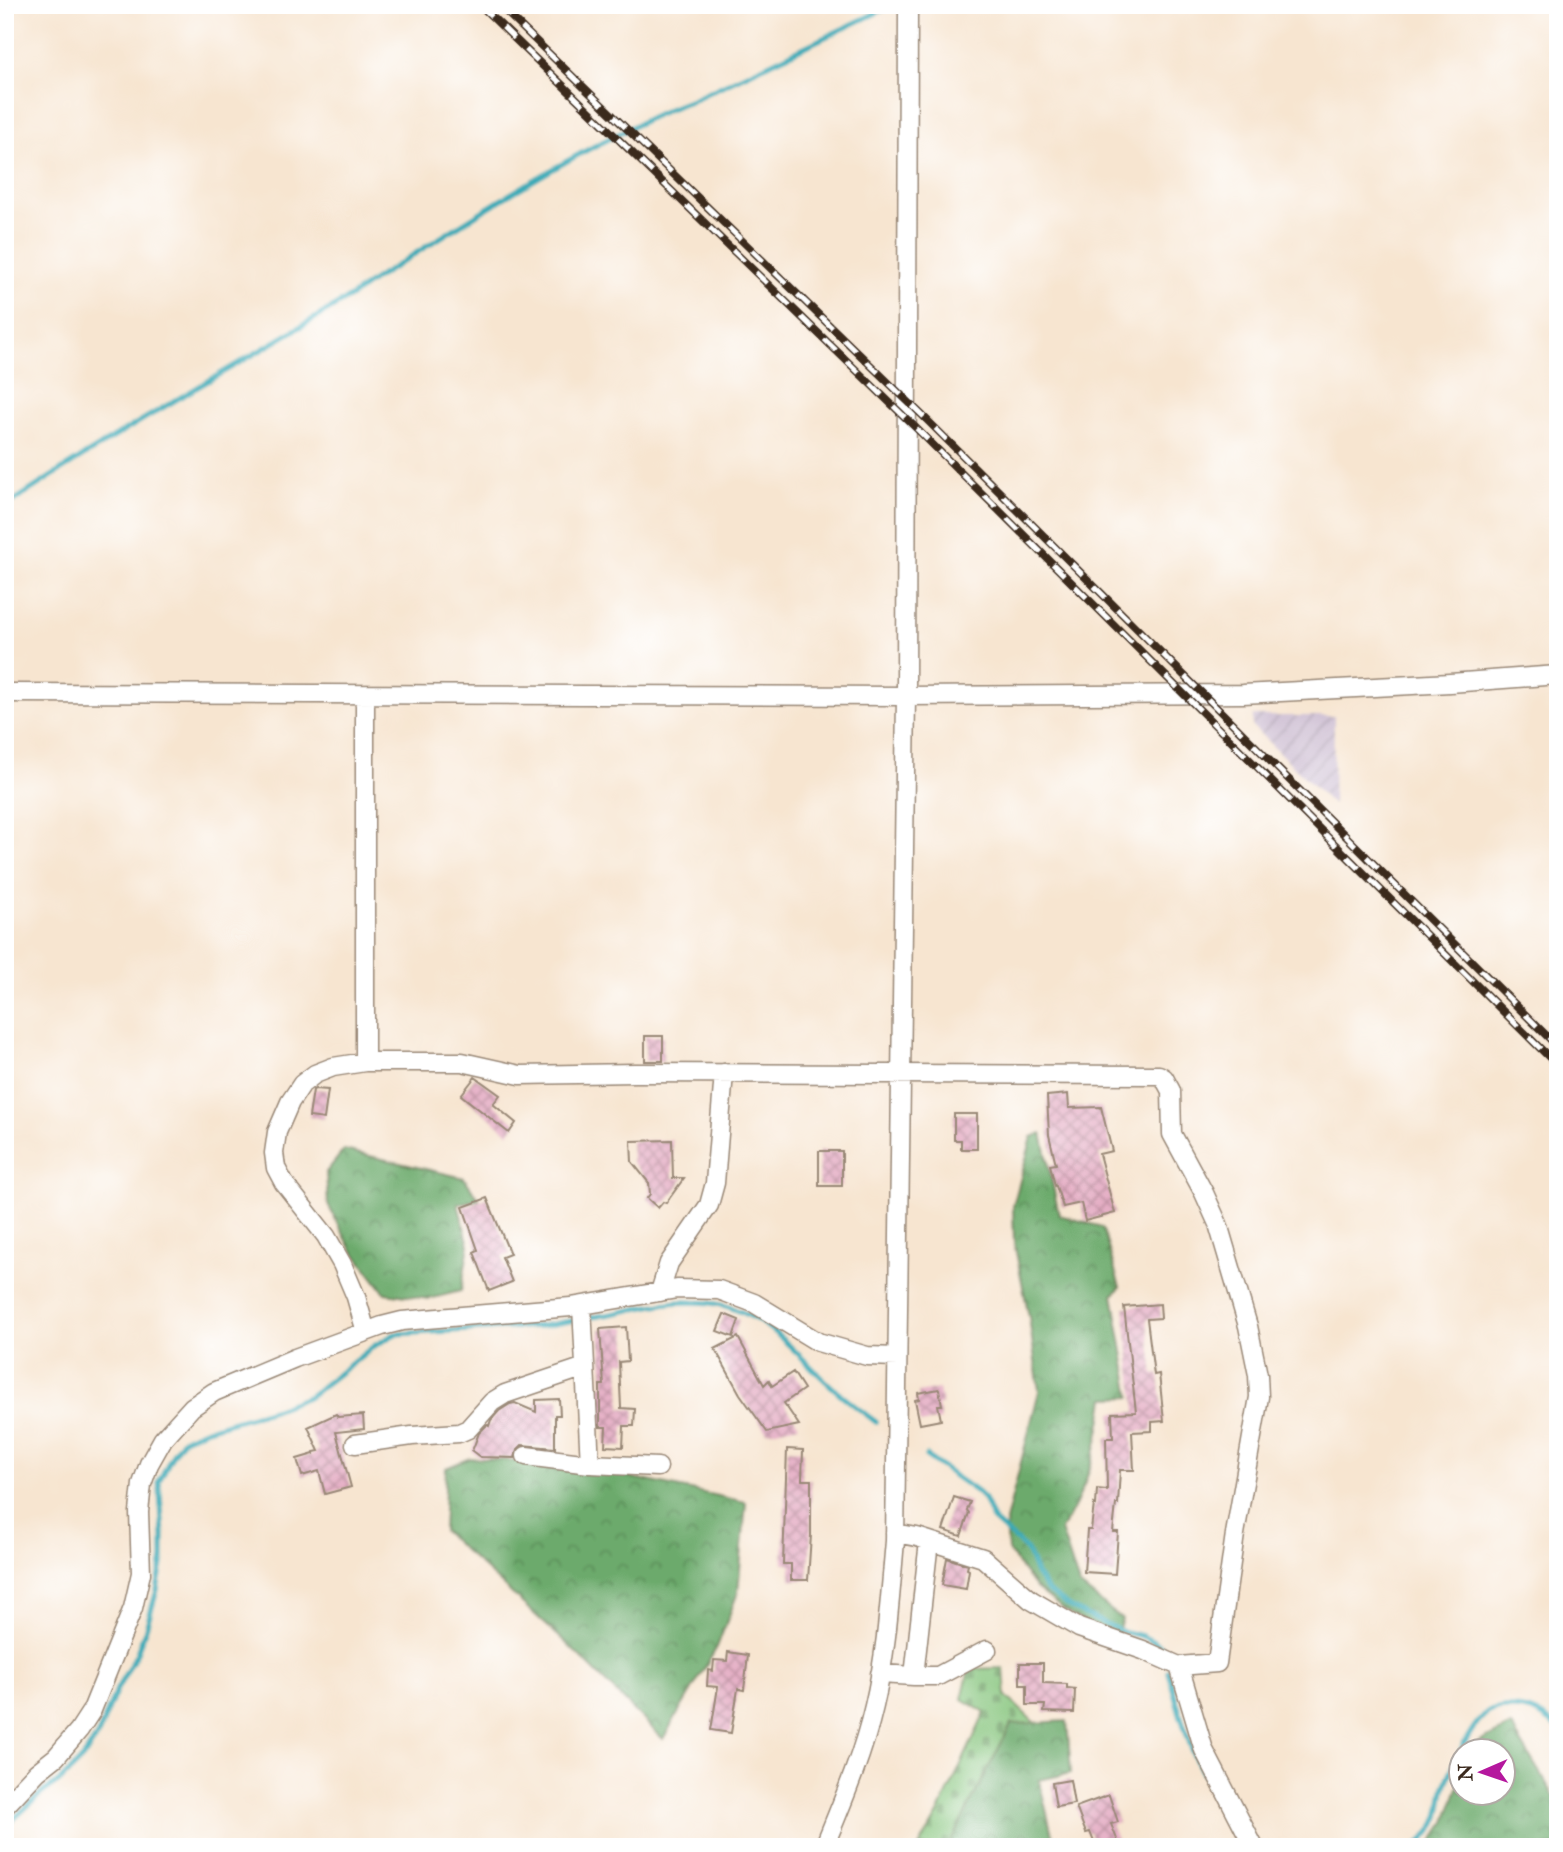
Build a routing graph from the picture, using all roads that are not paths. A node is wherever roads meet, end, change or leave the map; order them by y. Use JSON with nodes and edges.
{"nodes":[{"id":1,"x":908,"y":10,"type":"edge"},
{"id":2,"x":1558,"y":675,"type":"edge"},
{"id":3,"x":5,"y":693,"type":"edge"},
{"id":4,"x":365,"y":695,"type":"junction"},
{"id":5,"x":906,"y":696,"type":"junction"},
{"id":6,"x":365,"y":1062,"type":"junction"},
{"id":7,"x":724,"y":1073,"type":"junction"},
{"id":8,"x":901,"y":1075,"type":"junction"},
{"id":9,"x":660,"y":1292,"type":"junction"},
{"id":10,"x":582,"y":1306,"type":"junction"},
{"id":11,"x":366,"y":1332,"type":"junction"},
{"id":12,"x":897,"y":1357,"type":"junction"},
{"id":13,"x":585,"y":1367,"type":"junction"},
{"id":14,"x":355,"y":1444,"type":"dead end"},
{"id":15,"x":526,"y":1457,"type":"dead end"},
{"id":16,"x":590,"y":1464,"type":"junction"},
{"id":17,"x":658,"y":1467,"type":"dead end"},
{"id":18,"x":895,"y":1533,"type":"junction"},
{"id":19,"x":929,"y":1541,"type":"junction"},
{"id":20,"x":987,"y":1650,"type":"dead end"},
{"id":21,"x":1179,"y":1666,"type":"junction"},
{"id":22,"x":880,"y":1674,"type":"junction"},
{"id":23,"x":914,"y":1676,"type":"junction"},
{"id":24,"x":28,"y":1781,"type":"junction"},
{"id":25,"x":5,"y":1789,"type":"edge"},
{"id":26,"x":5,"y":1805,"type":"edge"},
{"id":27,"x":824,"y":1847,"type":"edge"},
{"id":28,"x":1254,"y":1847,"type":"edge"}],
"edges":[{"from":1,"to":5,"type":"street"},
{"from":2,"to":5,"type":"street"},
{"from":3,"to":4,"type":"street"},
{"from":4,"to":5,"type":"street"},
{"from":4,"to":6,"type":"street"},
{"from":5,"to":8,"type":"street"},
{"from":6,"to":7,"type":"street"},
{"from":6,"to":11,"type":"street"},
{"from":7,"to":8,"type":"street"},
{"from":7,"to":9,"type":"street"},
{"from":8,"to":12,"type":"street"},
{"from":8,"to":21,"type":"street"},
{"from":9,"to":10,"type":"street"},
{"from":9,"to":12,"type":"street"},
{"from":10,"to":11,"type":"street"},
{"from":10,"to":13,"type":"street"},
{"from":11,"to":24,"type":"street"},
{"from":12,"to":18,"type":"street"},
{"from":13,"to":14,"type":"street"},
{"from":13,"to":16,"type":"street"},
{"from":15,"to":16,"type":"street"},
{"from":16,"to":17,"type":"street"},
{"from":18,"to":19,"type":"street"},
{"from":18,"to":22,"type":"street"},
{"from":19,"to":21,"type":"street"},
{"from":19,"to":23,"type":"street"},
{"from":20,"to":23,"type":"street"},
{"from":21,"to":28,"type":"street"},
{"from":22,"to":23,"type":"street"},
{"from":22,"to":27,"type":"street"},
{"from":24,"to":25,"type":"street"},
{"from":24,"to":26,"type":"street"}]}
